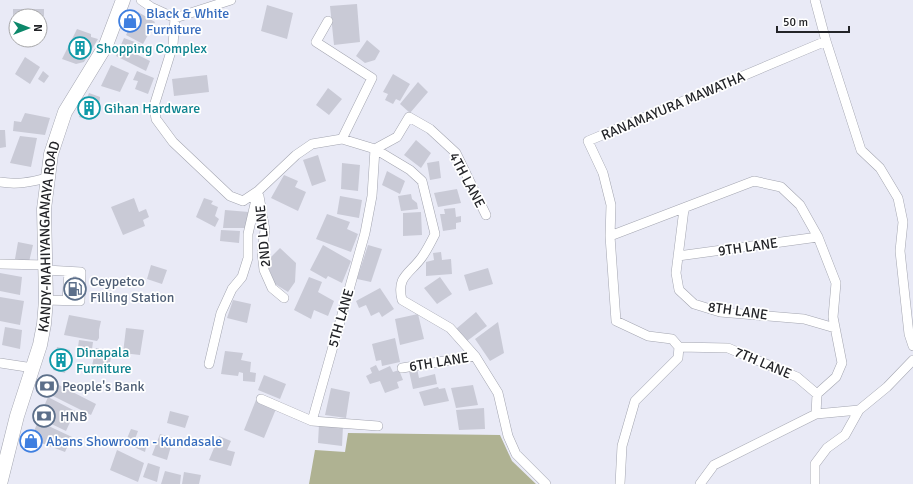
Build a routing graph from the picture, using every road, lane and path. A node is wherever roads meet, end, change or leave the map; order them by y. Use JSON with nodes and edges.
{"nodes":[{"id":1,"x":123,"y":0,"type":"edge"},
{"id":2,"x":141,"y":0,"type":"edge"},
{"id":3,"x":231,"y":0,"type":"edge"},
{"id":4,"x":815,"y":0,"type":"edge"},
{"id":5,"x":175,"y":18,"type":"junction"},
{"id":6,"x":328,"y":21,"type":"dead end"},
{"id":7,"x":826,"y":40,"type":"junction"},
{"id":8,"x":342,"y":139,"type":"junction"},
{"id":9,"x":375,"y":149,"type":"junction"},
{"id":10,"x":47,"y":178,"type":"junction"},
{"id":11,"x":0,"y":182,"type":"edge"},
{"id":12,"x":258,"y":191,"type":"junction"},
{"id":13,"x":684,"y":209,"type":"junction"},
{"id":14,"x":486,"y":215,"type":"dead end"},
{"id":15,"x":610,"y":236,"type":"junction"},
{"id":16,"x":818,"y":237,"type":"junction"},
{"id":17,"x":678,"y":256,"type":"junction"},
{"id":18,"x":0,"y":264,"type":"edge"},
{"id":19,"x":46,"y":268,"type":"junction"},
{"id":20,"x":284,"y":298,"type":"dead end"},
{"id":21,"x":46,"y":300,"type":"junction"},
{"id":22,"x":835,"y":328,"type":"junction"},
{"id":23,"x":911,"y":329,"type":"edge"},
{"id":24,"x":913,"y":346,"type":"edge"},
{"id":25,"x":679,"y":347,"type":"junction"},
{"id":26,"x":475,"y":356,"type":"junction"},
{"id":27,"x":913,"y":360,"type":"edge"},
{"id":28,"x":0,"y":362,"type":"edge"},
{"id":29,"x":209,"y":364,"type":"dead end"},
{"id":30,"x":33,"y":368,"type":"junction"},
{"id":31,"x":402,"y":368,"type":"dead end"},
{"id":32,"x":817,"y":394,"type":"junction"},
{"id":33,"x":261,"y":399,"type":"dead end"},
{"id":34,"x":859,"y":410,"type":"junction"},
{"id":35,"x":816,"y":414,"type":"junction"},
{"id":36,"x":312,"y":420,"type":"junction"},
{"id":37,"x":378,"y":426,"type":"dead end"},
{"id":38,"x":0,"y":484,"type":"edge"},
{"id":39,"x":546,"y":484,"type":"edge"},
{"id":40,"x":620,"y":484,"type":"edge"},
{"id":41,"x":700,"y":484,"type":"edge"},
{"id":42,"x":815,"y":484,"type":"edge"}],
"edges":[{"from":1,"to":10,"type":"highway","name":"KANDY-MAHIYANGANAYA ROAD"},
{"from":2,"to":5,"type":"street"},
{"from":3,"to":5,"type":"street"},
{"from":4,"to":7,"type":"street"},
{"from":5,"to":12,"type":"street"},
{"from":6,"to":8,"type":"street"},
{"from":7,"to":15,"type":"street","name":"RANAMAYURA MAWATHA"},
{"from":7,"to":23,"type":"street"},
{"from":8,"to":9,"type":"street"},
{"from":8,"to":12,"type":"street"},
{"from":9,"to":14,"type":"street","name":"4TH LANE"},
{"from":9,"to":26,"type":"street"},
{"from":9,"to":36,"type":"street","name":"5TH LANE"},
{"from":10,"to":11,"type":"street"},
{"from":10,"to":19,"type":"highway","name":"KANDY-MAHIYANGANAYA ROAD"},
{"from":12,"to":20,"type":"street","name":"2ND LANE"},
{"from":12,"to":29,"type":"street"},
{"from":13,"to":15,"type":"street"},
{"from":13,"to":16,"type":"street"},
{"from":13,"to":17,"type":"street","name":"8TH LANE"},
{"from":15,"to":25,"type":"street","name":"RANAMAYURA MAWATHA"},
{"from":16,"to":17,"type":"street","name":"9TH LANE"},
{"from":16,"to":22,"type":"street"},
{"from":17,"to":22,"type":"street","name":"8TH LANE"},
{"from":18,"to":19,"type":"street"},
{"from":19,"to":21,"type":"highway","name":"KANDY-MAHIYANGANAYA ROAD"},
{"from":19,"to":21,"type":"street"},
{"from":21,"to":30,"type":"highway","name":"KANDY-MAHIYANGANAYA ROAD"},
{"from":22,"to":32,"type":"street"},
{"from":23,"to":24,"type":"street"},
{"from":25,"to":32,"type":"street","name":"7TH LANE"},
{"from":25,"to":40,"type":"street"},
{"from":26,"to":31,"type":"street","name":"6TH LANE"},
{"from":26,"to":39,"type":"street"},
{"from":27,"to":34,"type":"street"},
{"from":28,"to":30,"type":"street"},
{"from":30,"to":38,"type":"highway","name":"KANDY-MAHIYANGANAYA ROAD"},
{"from":32,"to":35,"type":"street"},
{"from":33,"to":36,"type":"street"},
{"from":34,"to":35,"type":"street"},
{"from":34,"to":42,"type":"street"},
{"from":35,"to":41,"type":"street"},
{"from":36,"to":37,"type":"street"}]}
